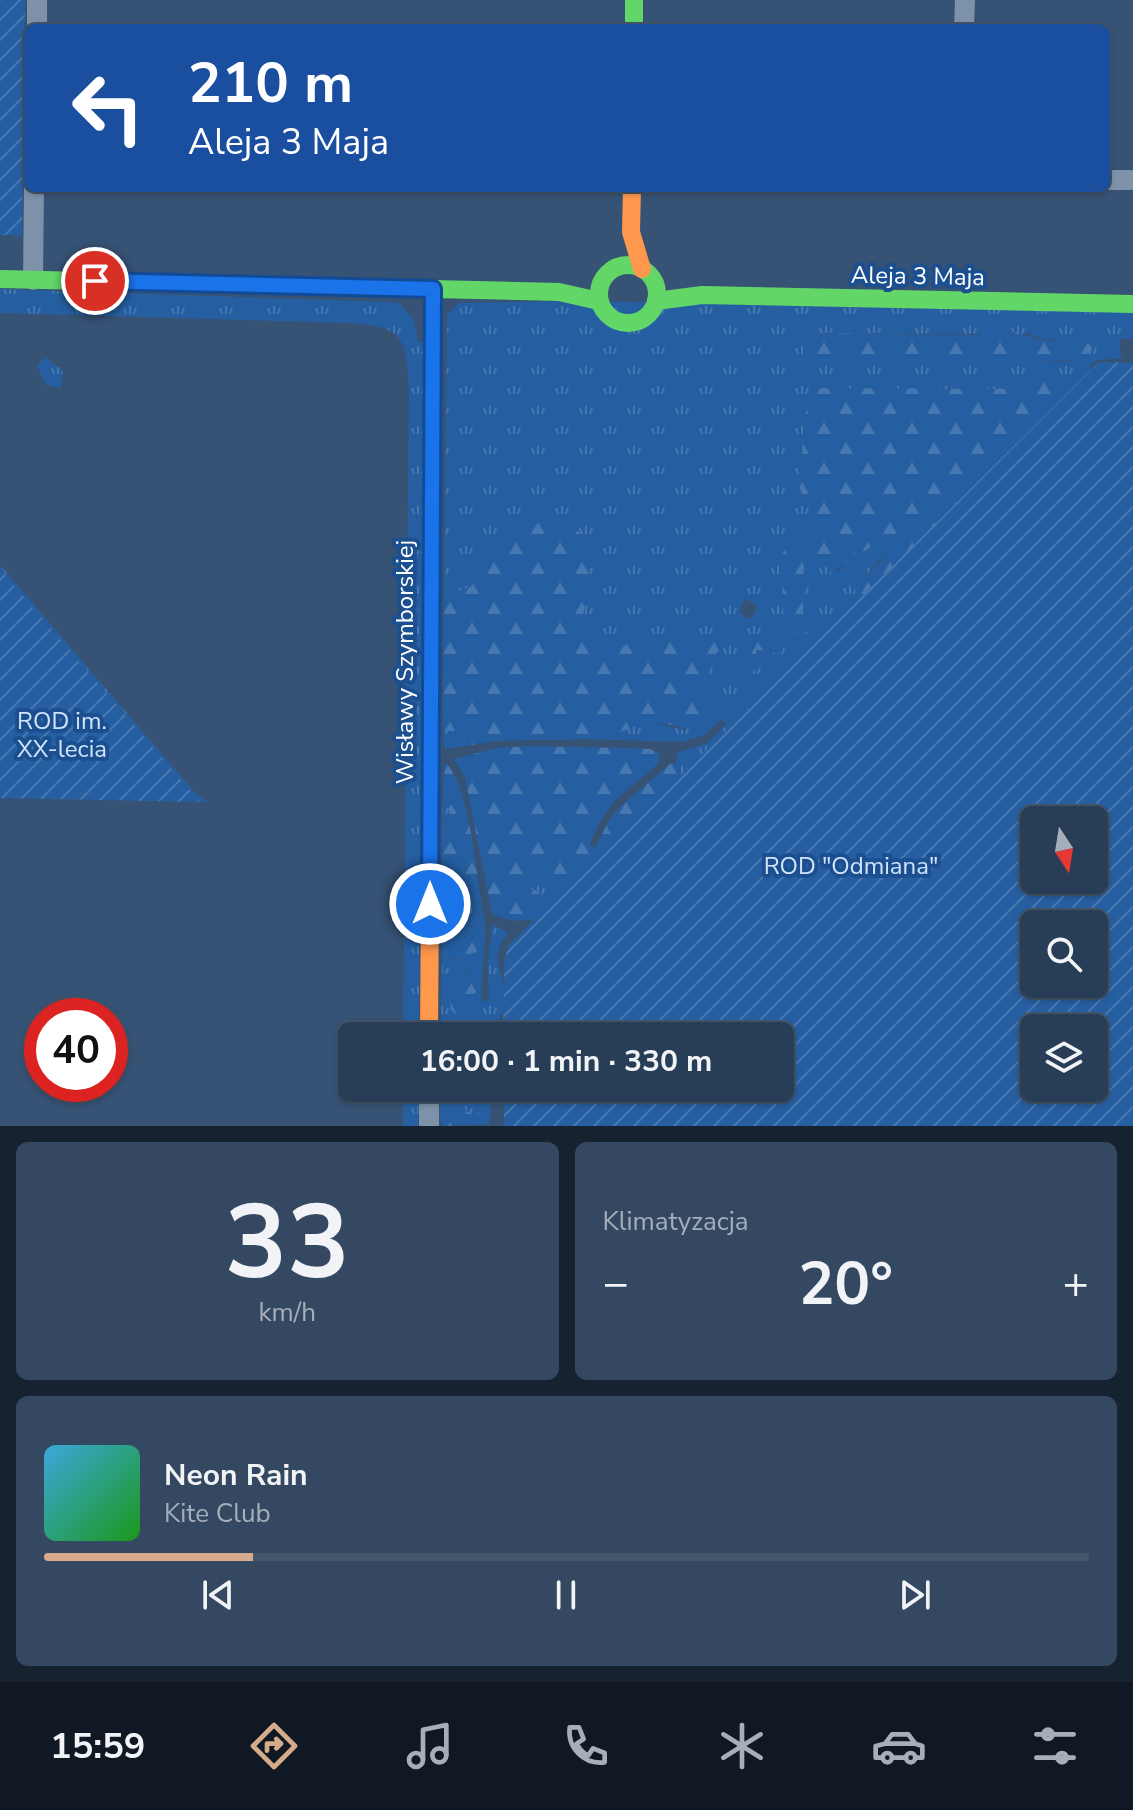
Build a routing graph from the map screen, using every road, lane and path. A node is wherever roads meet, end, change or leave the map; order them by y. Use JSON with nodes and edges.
{"nodes":[{"id":1,"x":37,"y":0,"type":"edge"},
{"id":2,"x":634,"y":0,"type":"edge"},
{"id":3,"x":965,"y":0,"type":"edge"},
{"id":4,"x":37,"y":24,"type":"edge"},
{"id":5,"x":634,"y":24,"type":"edge"},
{"id":6,"x":964,"y":24,"type":"edge"},
{"id":7,"x":1110,"y":180,"type":"edge"},
{"id":8,"x":1133,"y":180,"type":"edge"},
{"id":9,"x":34,"y":192,"type":"edge"},
{"id":10,"x":632,"y":192,"type":"edge"},
{"id":11,"x":631,"y":232,"type":"junction"},
{"id":12,"x":0,"y":279,"type":"edge"},
{"id":13,"x":33,"y":280,"type":"junction"},
{"id":14,"x":605,"y":284,"type":"junction"},
{"id":15,"x":651,"y":284,"type":"junction"},
{"id":16,"x":433,"y":289,"type":"junction"},
{"id":17,"x":1133,"y":304,"type":"edge"},
{"id":18,"x":429,"y":1022,"type":"edge"},
{"id":19,"x":429,"y":1102,"type":"edge"},
{"id":20,"x":429,"y":1126,"type":"edge"}],
"edges":[{"from":1,"to":4,"type":"street"},
{"from":2,"to":5,"type":"street"},
{"from":3,"to":6,"type":"street"},
{"from":7,"to":8,"type":"street"},
{"from":9,"to":13,"type":"street"},
{"from":10,"to":11,"type":"street"},
{"from":11,"to":14,"type":"street"},
{"from":11,"to":15,"type":"street"},
{"from":12,"to":13,"type":"street"},
{"from":13,"to":16,"type":"street"},
{"from":14,"to":15,"type":"street"},
{"from":14,"to":15,"type":"street"},
{"from":14,"to":16,"type":"street"},
{"from":15,"to":17,"type":"street","name":"Aleja 3 Maja"},
{"from":16,"to":18,"type":"street","name":"Wisławy Szymborskiej"},
{"from":19,"to":20,"type":"street"}]}
